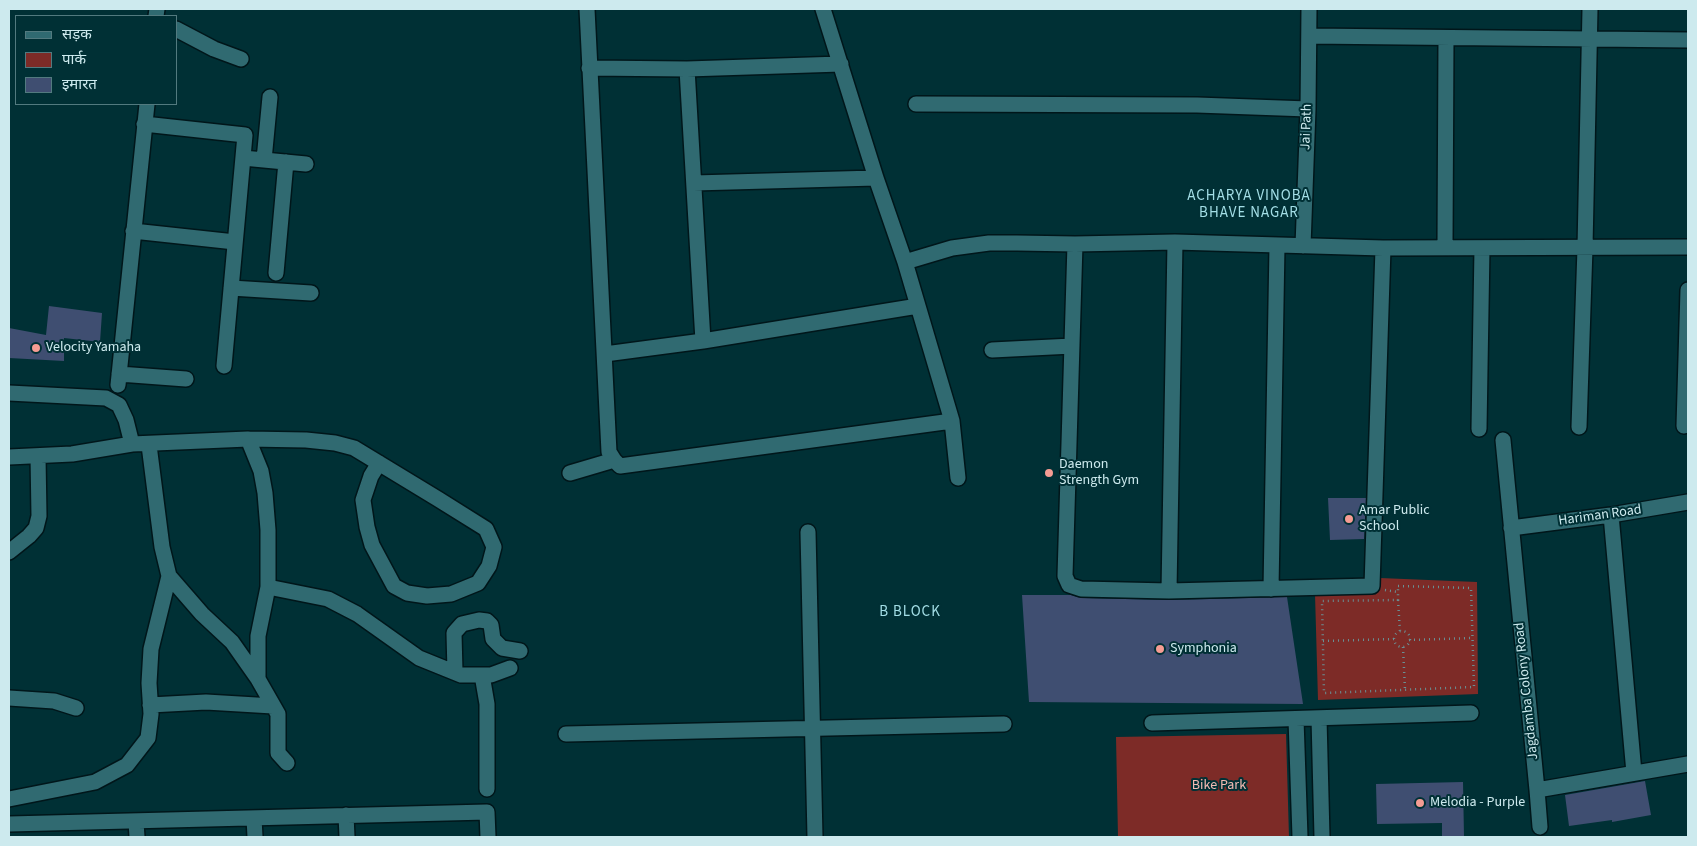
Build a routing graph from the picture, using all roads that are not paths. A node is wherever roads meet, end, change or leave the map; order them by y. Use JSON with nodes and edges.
{"nodes":[{"id":1,"x":587,"y":9,"type":"edge"},
{"id":2,"x":823,"y":9,"type":"edge"},
{"id":3,"x":1309,"y":9,"type":"edge"},
{"id":4,"x":1590,"y":9,"type":"edge"},
{"id":5,"x":178,"y":30,"type":"edge"},
{"id":6,"x":1309,"y":36,"type":"junction"},
{"id":7,"x":1446,"y":38,"type":"junction"},
{"id":8,"x":1590,"y":38,"type":"junction"},
{"id":9,"x":1688,"y":40,"type":"edge"},
{"id":10,"x":241,"y":59,"type":"dead end"},
{"id":11,"x":842,"y":64,"type":"junction"},
{"id":12,"x":589,"y":68,"type":"junction"},
{"id":13,"x":687,"y":69,"type":"junction"},
{"id":14,"x":270,"y":97,"type":"dead end"},
{"id":15,"x":916,"y":104,"type":"dead end"},
{"id":16,"x":147,"y":105,"type":"edge"},
{"id":17,"x":1308,"y":109,"type":"junction"},
{"id":18,"x":144,"y":124,"type":"junction"},
{"id":19,"x":243,"y":158,"type":"junction"},
{"id":20,"x":264,"y":160,"type":"junction"},
{"id":21,"x":286,"y":162,"type":"junction"},
{"id":22,"x":306,"y":164,"type":"dead end"},
{"id":23,"x":876,"y":178,"type":"junction"},
{"id":24,"x":694,"y":183,"type":"junction"},
{"id":25,"x":133,"y":231,"type":"junction"},
{"id":26,"x":235,"y":242,"type":"junction"},
{"id":27,"x":1175,"y":242,"type":"junction"},
{"id":28,"x":1075,"y":244,"type":"junction"},
{"id":29,"x":1277,"y":246,"type":"junction"},
{"id":30,"x":1303,"y":246,"type":"junction"},
{"id":31,"x":1444,"y":247,"type":"junction"},
{"id":32,"x":1688,"y":247,"type":"edge"},
{"id":33,"x":1383,"y":248,"type":"junction"},
{"id":34,"x":1482,"y":248,"type":"junction"},
{"id":35,"x":1585,"y":248,"type":"junction"},
{"id":36,"x":905,"y":262,"type":"junction"},
{"id":37,"x":276,"y":273,"type":"dead end"},
{"id":38,"x":231,"y":288,"type":"junction"},
{"id":39,"x":1688,"y":290,"type":"edge"},
{"id":40,"x":311,"y":293,"type":"dead end"},
{"id":41,"x":918,"y":306,"type":"junction"},
{"id":42,"x":703,"y":341,"type":"junction"},
{"id":43,"x":1072,"y":346,"type":"junction"},
{"id":44,"x":992,"y":350,"type":"dead end"},
{"id":45,"x":605,"y":354,"type":"junction"},
{"id":46,"x":224,"y":366,"type":"dead end"},
{"id":47,"x":186,"y":379,"type":"dead end"},
{"id":48,"x":9,"y":392,"type":"edge"},
{"id":49,"x":952,"y":421,"type":"junction"},
{"id":50,"x":1684,"y":426,"type":"dead end"},
{"id":51,"x":1579,"y":427,"type":"dead end"},
{"id":52,"x":1479,"y":429,"type":"dead end"},
{"id":53,"x":248,"y":439,"type":"junction"},
{"id":54,"x":1503,"y":440,"type":"dead end"},
{"id":55,"x":132,"y":444,"type":"junction"},
{"id":56,"x":149,"y":445,"type":"junction"},
{"id":57,"x":38,"y":456,"type":"junction"},
{"id":58,"x":9,"y":457,"type":"edge"},
{"id":59,"x":614,"y":460,"type":"junction"},
{"id":60,"x":379,"y":463,"type":"junction"},
{"id":61,"x":570,"y":473,"type":"dead end"},
{"id":62,"x":958,"y":478,"type":"dead end"},
{"id":63,"x":1688,"y":502,"type":"edge"},
{"id":64,"x":1611,"y":515,"type":"junction"},
{"id":65,"x":1511,"y":528,"type":"junction"},
{"id":66,"x":808,"y":532,"type":"dead end"},
{"id":67,"x":9,"y":552,"type":"edge"},
{"id":68,"x":169,"y":576,"type":"junction"},
{"id":69,"x":268,"y":587,"type":"junction"},
{"id":70,"x":1271,"y":589,"type":"junction"},
{"id":71,"x":1169,"y":591,"type":"junction"},
{"id":72,"x":520,"y":651,"type":"dead end"},
{"id":73,"x":510,"y":668,"type":"dead end"},
{"id":74,"x":455,"y":672,"type":"junction"},
{"id":75,"x":482,"y":675,"type":"junction"},
{"id":76,"x":258,"y":679,"type":"junction"},
{"id":77,"x":9,"y":698,"type":"edge"},
{"id":78,"x":150,"y":705,"type":"junction"},
{"id":79,"x":273,"y":706,"type":"junction"},
{"id":80,"x":76,"y":708,"type":"dead end"},
{"id":81,"x":1471,"y":713,"type":"dead end"},
{"id":82,"x":1319,"y":718,"type":"junction"},
{"id":83,"x":1296,"y":719,"type":"junction"},
{"id":84,"x":1152,"y":723,"type":"dead end"},
{"id":85,"x":1004,"y":724,"type":"dead end"},
{"id":86,"x":814,"y":729,"type":"junction"},
{"id":87,"x":566,"y":734,"type":"dead end"},
{"id":88,"x":287,"y":763,"type":"dead end"},
{"id":89,"x":1688,"y":764,"type":"edge"},
{"id":90,"x":1634,"y":773,"type":"junction"},
{"id":91,"x":487,"y":789,"type":"dead end"},
{"id":92,"x":1537,"y":790,"type":"junction"},
{"id":93,"x":9,"y":799,"type":"edge"},
{"id":94,"x":346,"y":815,"type":"junction"},
{"id":95,"x":254,"y":818,"type":"junction"},
{"id":96,"x":136,"y":822,"type":"junction"},
{"id":97,"x":1540,"y":827,"type":"dead end"},
{"id":98,"x":19,"y":829,"type":"edge"},
{"id":99,"x":137,"y":837,"type":"edge"},
{"id":100,"x":255,"y":837,"type":"edge"},
{"id":101,"x":347,"y":837,"type":"edge"},
{"id":102,"x":488,"y":837,"type":"edge"},
{"id":103,"x":815,"y":837,"type":"edge"},
{"id":104,"x":1300,"y":837,"type":"edge"},
{"id":105,"x":1322,"y":837,"type":"edge"}],
"edges":[{"from":1,"to":12,"type":"street"},
{"from":2,"to":11,"type":"street"},
{"from":3,"to":6,"type":"street","name":"Jai Path"},
{"from":4,"to":8,"type":"street"},
{"from":5,"to":10,"type":"street"},
{"from":6,"to":7,"type":"street"},
{"from":6,"to":17,"type":"street","name":"Jai Path"},
{"from":7,"to":8,"type":"street"},
{"from":7,"to":31,"type":"street"},
{"from":8,"to":9,"type":"street"},
{"from":8,"to":35,"type":"street"},
{"from":11,"to":13,"type":"street"},
{"from":11,"to":23,"type":"street"},
{"from":12,"to":13,"type":"street"},
{"from":12,"to":45,"type":"street"},
{"from":13,"to":24,"type":"street"},
{"from":14,"to":20,"type":"street"},
{"from":15,"to":17,"type":"street"},
{"from":16,"to":18,"type":"street"},
{"from":17,"to":30,"type":"street","name":"Jai Path"},
{"from":18,"to":19,"type":"street"},
{"from":18,"to":25,"type":"street"},
{"from":19,"to":20,"type":"street"},
{"from":19,"to":26,"type":"street"},
{"from":20,"to":21,"type":"street"},
{"from":21,"to":22,"type":"street"},
{"from":21,"to":37,"type":"street"},
{"from":23,"to":24,"type":"street"},
{"from":23,"to":36,"type":"street"},
{"from":24,"to":42,"type":"street"},
{"from":25,"to":26,"type":"street"},
{"from":25,"to":47,"type":"street"},
{"from":26,"to":38,"type":"street"},
{"from":27,"to":28,"type":"street"},
{"from":27,"to":29,"type":"street"},
{"from":27,"to":71,"type":"street"},
{"from":28,"to":36,"type":"street"},
{"from":28,"to":43,"type":"street"},
{"from":29,"to":30,"type":"street"},
{"from":29,"to":70,"type":"street"},
{"from":30,"to":33,"type":"street"},
{"from":31,"to":33,"type":"street"},
{"from":31,"to":34,"type":"street"},
{"from":32,"to":35,"type":"street"},
{"from":33,"to":70,"type":"street"},
{"from":34,"to":35,"type":"street"},
{"from":34,"to":52,"type":"street"},
{"from":35,"to":51,"type":"street"},
{"from":36,"to":41,"type":"street"},
{"from":38,"to":40,"type":"street"},
{"from":38,"to":46,"type":"street"},
{"from":39,"to":50,"type":"street"},
{"from":41,"to":42,"type":"street"},
{"from":41,"to":49,"type":"street"},
{"from":42,"to":45,"type":"street"},
{"from":43,"to":44,"type":"street"},
{"from":43,"to":71,"type":"street"},
{"from":45,"to":59,"type":"street"},
{"from":48,"to":55,"type":"street"},
{"from":49,"to":59,"type":"street"},
{"from":49,"to":62,"type":"street"},
{"from":53,"to":56,"type":"street"},
{"from":53,"to":60,"type":"street"},
{"from":53,"to":69,"type":"street"},
{"from":54,"to":65,"type":"street","name":"Jagdamba Colony Road"},
{"from":55,"to":56,"type":"street"},
{"from":55,"to":57,"type":"street"},
{"from":56,"to":68,"type":"street"},
{"from":57,"to":58,"type":"street"},
{"from":57,"to":67,"type":"street"},
{"from":59,"to":61,"type":"street"},
{"from":60,"to":60,"type":"street"},
{"from":63,"to":64,"type":"street","name":"Hariman Road"},
{"from":64,"to":65,"type":"street","name":"Hariman Road"},
{"from":64,"to":90,"type":"street"},
{"from":65,"to":92,"type":"street","name":"Jagdamba Colony Road"},
{"from":66,"to":86,"type":"street"},
{"from":68,"to":76,"type":"street"},
{"from":68,"to":78,"type":"street"},
{"from":69,"to":74,"type":"street"},
{"from":69,"to":76,"type":"street"},
{"from":70,"to":71,"type":"street"},
{"from":72,"to":74,"type":"street"},
{"from":73,"to":75,"type":"street"},
{"from":74,"to":75,"type":"street"},
{"from":75,"to":91,"type":"street"},
{"from":76,"to":79,"type":"street"},
{"from":77,"to":80,"type":"street"},
{"from":78,"to":79,"type":"street"},
{"from":78,"to":93,"type":"street"},
{"from":79,"to":88,"type":"street"},
{"from":81,"to":82,"type":"street"},
{"from":82,"to":83,"type":"street"},
{"from":82,"to":105,"type":"street"},
{"from":83,"to":84,"type":"street"},
{"from":83,"to":104,"type":"street"},
{"from":85,"to":86,"type":"street"},
{"from":86,"to":87,"type":"street"},
{"from":86,"to":103,"type":"street"},
{"from":89,"to":90,"type":"street"},
{"from":90,"to":92,"type":"street"},
{"from":92,"to":97,"type":"street","name":"Jagdamba Colony Road"},
{"from":94,"to":95,"type":"street"},
{"from":94,"to":101,"type":"street"},
{"from":94,"to":102,"type":"street"},
{"from":95,"to":96,"type":"street"},
{"from":95,"to":100,"type":"street"},
{"from":96,"to":98,"type":"street"},
{"from":96,"to":99,"type":"street"}]}
